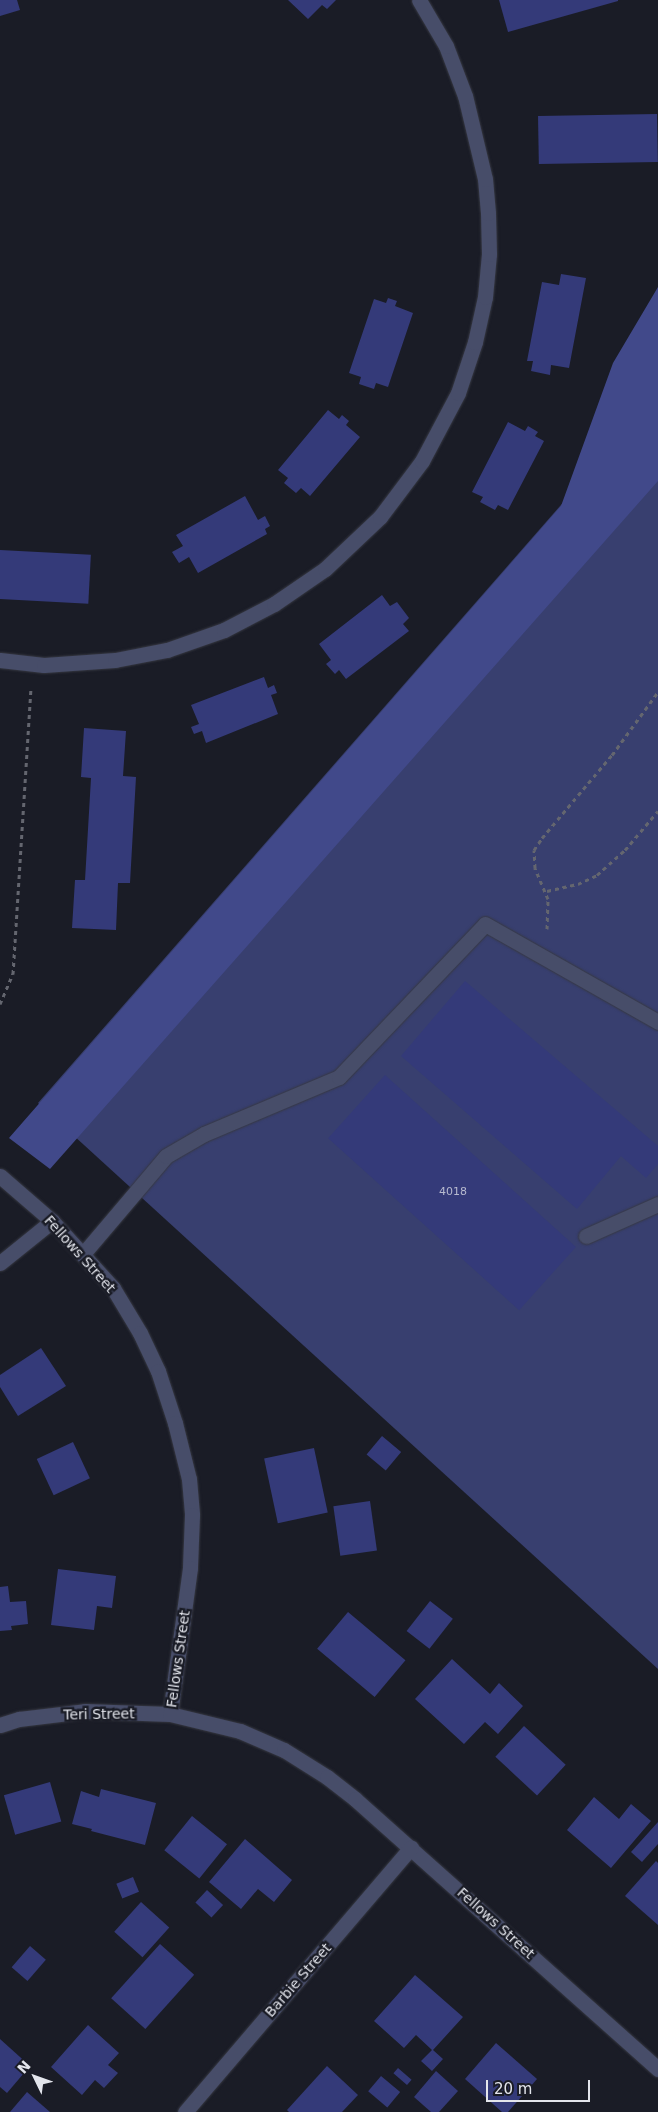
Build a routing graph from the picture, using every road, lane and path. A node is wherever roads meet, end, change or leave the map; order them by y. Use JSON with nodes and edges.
{"nodes":[{"id":1,"x":418,"y":0,"type":"edge"},
{"id":2,"x":0,"y":660,"type":"edge"},
{"id":3,"x":32,"y":664,"type":"junction"},
{"id":4,"x":658,"y":692,"type":"edge"},
{"id":5,"x":658,"y":811,"type":"edge"},
{"id":6,"x":547,"y":891,"type":"junction"},
{"id":7,"x":543,"y":957,"type":"junction"},
{"id":8,"x":0,"y":1004,"type":"edge"},
{"id":9,"x":658,"y":1022,"type":"edge"},
{"id":10,"x":0,"y":1176,"type":"edge"},
{"id":11,"x":658,"y":1204,"type":"edge"},
{"id":12,"x":52,"y":1222,"type":"junction"},
{"id":13,"x":586,"y":1236,"type":"dead end"},
{"id":14,"x":83,"y":1254,"type":"junction"},
{"id":15,"x":0,"y":1264,"type":"edge"},
{"id":16,"x":170,"y":1714,"type":"junction"},
{"id":17,"x":0,"y":1726,"type":"edge"},
{"id":18,"x":411,"y":1847,"type":"junction"},
{"id":19,"x":658,"y":2068,"type":"edge"},
{"id":20,"x":185,"y":2112,"type":"edge"}],
"edges":[{"from":1,"to":3,"type":"street"},
{"from":2,"to":3,"type":"street"},
{"from":3,"to":8,"type":"path"},
{"from":4,"to":6,"type":"path"},
{"from":5,"to":6,"type":"path"},
{"from":6,"to":7,"type":"path"},
{"from":7,"to":9,"type":"street"},
{"from":7,"to":14,"type":"street"},
{"from":10,"to":12,"type":"street","name":"Fellows Street"},
{"from":11,"to":13,"type":"street"},
{"from":12,"to":14,"type":"street","name":"Fellows Street"},
{"from":12,"to":15,"type":"street"},
{"from":14,"to":16,"type":"street","name":"Fellows Street"},
{"from":16,"to":17,"type":"street","name":"Teri Street"},
{"from":16,"to":18,"type":"street","name":"Fellows Street"},
{"from":18,"to":19,"type":"street","name":"Fellows Street"},
{"from":18,"to":20,"type":"street","name":"Barbie Street"}]}
